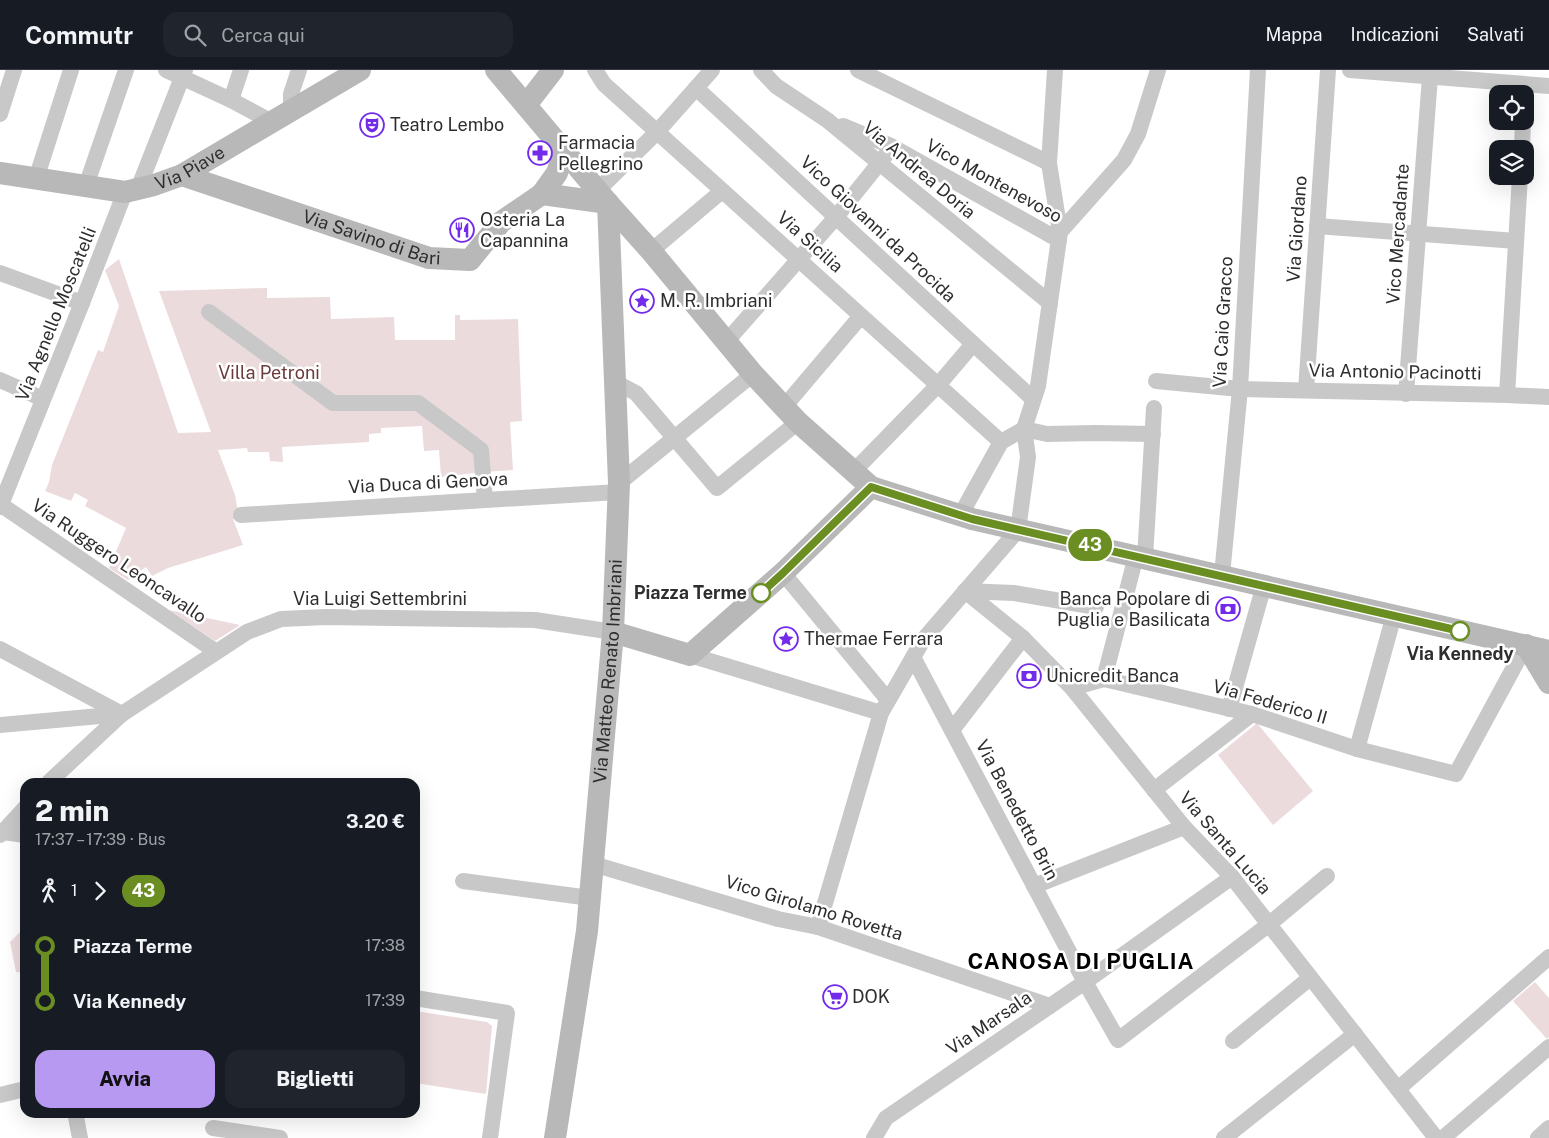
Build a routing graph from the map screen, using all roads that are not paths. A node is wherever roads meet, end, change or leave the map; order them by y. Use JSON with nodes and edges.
{"nodes":[{"id":1,"x":14,"y":70,"type":"edge"},
{"id":2,"x":71,"y":70,"type":"edge"},
{"id":3,"x":126,"y":70,"type":"edge"},
{"id":4,"x":166,"y":70,"type":"edge"},
{"id":5,"x":241,"y":70,"type":"edge"},
{"id":6,"x":299,"y":70,"type":"edge"},
{"id":7,"x":360,"y":70,"type":"edge"},
{"id":8,"x":496,"y":70,"type":"edge"},
{"id":9,"x":553,"y":70,"type":"edge"},
{"id":10,"x":595,"y":70,"type":"edge"},
{"id":11,"x":712,"y":70,"type":"edge"},
{"id":12,"x":761,"y":70,"type":"edge"},
{"id":13,"x":858,"y":70,"type":"edge"},
{"id":14,"x":1056,"y":70,"type":"edge"},
{"id":15,"x":1158,"y":70,"type":"edge"},
{"id":16,"x":1258,"y":70,"type":"edge"},
{"id":17,"x":1328,"y":70,"type":"edge"},
{"id":18,"x":1350,"y":70,"type":"edge"},
{"id":19,"x":1408,"y":72,"type":"edge"},
{"id":20,"x":184,"y":74,"type":"edge"},
{"id":21,"x":1430,"y":76,"type":"junction"},
{"id":22,"x":1496,"y":85,"type":"edge"},
{"id":23,"x":1549,"y":86,"type":"edge"},
{"id":24,"x":696,"y":88,"type":"junction"},
{"id":25,"x":1534,"y":88,"type":"edge"},
{"id":26,"x":231,"y":100,"type":"junction"},
{"id":27,"x":526,"y":105,"type":"junction"},
{"id":28,"x":0,"y":114,"type":"edge"},
{"id":29,"x":281,"y":116,"type":"junction"},
{"id":30,"x":827,"y":120,"type":"junction"},
{"id":31,"x":657,"y":132,"type":"junction"},
{"id":32,"x":891,"y":146,"type":"junction"},
{"id":33,"x":564,"y":151,"type":"junction"},
{"id":34,"x":880,"y":163,"type":"junction"},
{"id":35,"x":1049,"y":164,"type":"junction"},
{"id":36,"x":0,"y":173,"type":"edge"},
{"id":37,"x":182,"y":174,"type":"junction"},
{"id":38,"x":36,"y":179,"type":"junction"},
{"id":39,"x":1519,"y":185,"type":"edge"},
{"id":40,"x":86,"y":186,"type":"junction"},
{"id":41,"x":131,"y":190,"type":"junction"},
{"id":42,"x":722,"y":190,"type":"junction"},
{"id":43,"x":542,"y":194,"type":"junction"},
{"id":44,"x":602,"y":197,"type":"junction"},
{"id":45,"x":836,"y":217,"type":"junction"},
{"id":46,"x":1317,"y":226,"type":"junction"},
{"id":47,"x":1418,"y":233,"type":"junction"},
{"id":48,"x":1059,"y":236,"type":"junction"},
{"id":49,"x":1516,"y":241,"type":"junction"},
{"id":50,"x":651,"y":251,"type":"junction"},
{"id":51,"x":798,"y":259,"type":"junction"},
{"id":52,"x":0,"y":273,"type":"edge"},
{"id":53,"x":82,"y":303,"type":"junction"},
{"id":54,"x":1050,"y":304,"type":"junction"},
{"id":55,"x":209,"y":312,"type":"dead end"},
{"id":56,"x":861,"y":316,"type":"junction"},
{"id":57,"x":726,"y":342,"type":"junction"},
{"id":58,"x":973,"y":344,"type":"junction"},
{"id":59,"x":753,"y":374,"type":"junction"},
{"id":60,"x":0,"y":380,"type":"edge"},
{"id":61,"x":614,"y":380,"type":"junction"},
{"id":62,"x":1156,"y":381,"type":"dead end"},
{"id":63,"x":939,"y":384,"type":"junction"},
{"id":64,"x":1240,"y":389,"type":"junction"},
{"id":65,"x":1306,"y":390,"type":"junction"},
{"id":66,"x":1406,"y":394,"type":"junction"},
{"id":67,"x":1507,"y":395,"type":"junction"},
{"id":68,"x":1549,"y":397,"type":"edge"},
{"id":69,"x":44,"y":399,"type":"junction"},
{"id":70,"x":1033,"y":399,"type":"junction"},
{"id":71,"x":1154,"y":408,"type":"dead end"},
{"id":72,"x":791,"y":415,"type":"junction"},
{"id":73,"x":1024,"y":428,"type":"junction"},
{"id":74,"x":1152,"y":434,"type":"junction"},
{"id":75,"x":674,"y":437,"type":"junction"},
{"id":76,"x":1001,"y":442,"type":"junction"},
{"id":77,"x":854,"y":471,"type":"junction"},
{"id":78,"x":871,"y":487,"type":"junction"},
{"id":79,"x":618,"y":488,"type":"junction"},
{"id":80,"x":485,"y":500,"type":"junction"},
{"id":81,"x":0,"y":505,"type":"edge"},
{"id":82,"x":241,"y":515,"type":"dead end"},
{"id":83,"x":960,"y":516,"type":"junction"},
{"id":84,"x":1018,"y":530,"type":"junction"},
{"id":85,"x":1141,"y":557,"type":"junction"},
{"id":86,"x":783,"y":573,"type":"junction"},
{"id":87,"x":1222,"y":575,"type":"junction"},
{"id":88,"x":1264,"y":585,"type":"junction"},
{"id":89,"x":965,"y":591,"type":"junction"},
{"id":90,"x":1096,"y":607,"type":"dead end"},
{"id":91,"x":1394,"y":615,"type":"junction"},
{"id":92,"x":613,"y":632,"type":"junction"},
{"id":93,"x":1023,"y":638,"type":"junction"},
{"id":94,"x":1526,"y":645,"type":"junction"},
{"id":95,"x":0,"y":649,"type":"edge"},
{"id":96,"x":215,"y":651,"type":"junction"},
{"id":97,"x":1549,"y":651,"type":"edge"},
{"id":98,"x":690,"y":655,"type":"junction"},
{"id":99,"x":913,"y":657,"type":"junction"},
{"id":100,"x":1104,"y":679,"type":"junction"},
{"id":101,"x":1549,"y":683,"type":"edge"},
{"id":102,"x":1072,"y":688,"type":"junction"},
{"id":103,"x":885,"y":706,"type":"junction"},
{"id":104,"x":1229,"y":709,"type":"junction"},
{"id":105,"x":122,"y":714,"type":"junction"},
{"id":106,"x":1252,"y":714,"type":"junction"},
{"id":107,"x":0,"y":724,"type":"edge"},
{"id":108,"x":952,"y":730,"type":"junction"},
{"id":109,"x":1357,"y":749,"type":"junction"},
{"id":110,"x":53,"y":778,"type":"edge"},
{"id":111,"x":1154,"y":790,"type":"junction"},
{"id":112,"x":20,"y":814,"type":"edge"},
{"id":113,"x":1184,"y":827,"type":"junction"},
{"id":114,"x":2,"y":834,"type":"edge"},
{"id":115,"x":20,"y":835,"type":"edge"},
{"id":116,"x":593,"y":864,"type":"junction"},
{"id":117,"x":1327,"y":876,"type":"dead end"},
{"id":118,"x":1232,"y":877,"type":"junction"},
{"id":119,"x":463,"y":881,"type":"dead end"},
{"id":120,"x":1034,"y":886,"type":"junction"},
{"id":121,"x":590,"y":898,"type":"junction"},
{"id":122,"x":1268,"y":925,"type":"junction"},
{"id":123,"x":818,"y":927,"type":"junction"},
{"id":124,"x":1549,"y":957,"type":"edge"},
{"id":125,"x":1310,"y":978,"type":"junction"},
{"id":126,"x":1085,"y":982,"type":"junction"},
{"id":127,"x":420,"y":999,"type":"edge"},
{"id":128,"x":1050,"y":1006,"type":"junction"},
{"id":129,"x":1355,"y":1034,"type":"junction"},
{"id":130,"x":1233,"y":1040,"type":"dead end"},
{"id":131,"x":1549,"y":1047,"type":"edge"},
{"id":132,"x":20,"y":1089,"type":"edge"},
{"id":133,"x":1398,"y":1089,"type":"junction"},
{"id":134,"x":1,"y":1090,"type":"edge"},
{"id":135,"x":76,"y":1118,"type":"edge"},
{"id":136,"x":212,"y":1128,"type":"dead end"},
{"id":137,"x":1549,"y":1128,"type":"edge"},
{"id":138,"x":80,"y":1138,"type":"edge"},
{"id":139,"x":280,"y":1138,"type":"edge"},
{"id":140,"x":490,"y":1138,"type":"edge"},
{"id":141,"x":555,"y":1138,"type":"edge"},
{"id":142,"x":874,"y":1138,"type":"edge"},
{"id":143,"x":1224,"y":1138,"type":"edge"},
{"id":144,"x":1436,"y":1138,"type":"edge"},
{"id":145,"x":1442,"y":1138,"type":"edge"},
{"id":146,"x":1538,"y":1138,"type":"edge"}],
"edges":[{"from":1,"to":28,"type":"street"},
{"from":2,"to":38,"type":"street"},
{"from":3,"to":40,"type":"street"},
{"from":4,"to":20,"type":"street"},
{"from":5,"to":26,"type":"street"},
{"from":6,"to":29,"type":"street"},
{"from":7,"to":29,"type":"street","name":"Via Piave"},
{"from":8,"to":27,"type":"street"},
{"from":9,"to":27,"type":"street"},
{"from":10,"to":31,"type":"street","name":"Via Sicilia"},
{"from":11,"to":24,"type":"street"},
{"from":12,"to":30,"type":"street","name":"Via Andrea Doria"},
{"from":13,"to":35,"type":"street"},
{"from":14,"to":35,"type":"street"},
{"from":15,"to":48,"type":"street"},
{"from":16,"to":64,"type":"street","name":"Via Caio Gracco"},
{"from":17,"to":46,"type":"street","name":"Via Giordano"},
{"from":18,"to":19,"type":"street"},
{"from":19,"to":21,"type":"street"},
{"from":20,"to":26,"type":"street"},
{"from":20,"to":41,"type":"street","name":"Via Agnello Moscatelli"},
{"from":21,"to":22,"type":"street"},
{"from":21,"to":47,"type":"street","name":"Vico Mercadante"},
{"from":23,"to":25,"type":"street"},
{"from":24,"to":31,"type":"street"},
{"from":24,"to":45,"type":"street","name":"Vico Giovanni da Procida"},
{"from":26,"to":29,"type":"street"},
{"from":27,"to":33,"type":"street"},
{"from":29,"to":37,"type":"street","name":"Via Piave"},
{"from":30,"to":32,"type":"street","name":"Vico Montenevoso"},
{"from":30,"to":34,"type":"street","name":"Via Andrea Doria"},
{"from":31,"to":42,"type":"street","name":"Via Sicilia"},
{"from":31,"to":44,"type":"street"},
{"from":32,"to":34,"type":"street"},
{"from":32,"to":48,"type":"street","name":"Vico Montenevoso"},
{"from":33,"to":43,"type":"street","name":"Via Savino di Bari"},
{"from":33,"to":44,"type":"street"},
{"from":34,"to":45,"type":"street"},
{"from":34,"to":54,"type":"street","name":"Via Andrea Doria"},
{"from":35,"to":48,"type":"street"},
{"from":36,"to":38,"type":"street","name":"Via Piave"},
{"from":37,"to":41,"type":"street","name":"Via Piave"},
{"from":37,"to":43,"type":"street","name":"Via Savino di Bari"},
{"from":38,"to":40,"type":"street","name":"Via Piave"},
{"from":39,"to":49,"type":"street"},
{"from":40,"to":41,"type":"street","name":"Via Piave"},
{"from":41,"to":53,"type":"street","name":"Via Agnello Moscatelli"},
{"from":42,"to":50,"type":"street"},
{"from":42,"to":51,"type":"street","name":"Via Sicilia"},
{"from":43,"to":44,"type":"street"},
{"from":44,"to":50,"type":"street"},
{"from":44,"to":61,"type":"street","name":"Via Matteo Renato Imbriani"},
{"from":45,"to":51,"type":"street"},
{"from":45,"to":58,"type":"street","name":"Vico Giovanni da Procida"},
{"from":46,"to":47,"type":"street"},
{"from":46,"to":65,"type":"street","name":"Via Giordano"},
{"from":47,"to":49,"type":"street"},
{"from":47,"to":66,"type":"street","name":"Vico Mercadante"},
{"from":48,"to":54,"type":"street"},
{"from":49,"to":67,"type":"street"},
{"from":50,"to":57,"type":"street"},
{"from":51,"to":56,"type":"street","name":"Via Sicilia"},
{"from":51,"to":57,"type":"street"},
{"from":52,"to":53,"type":"street"},
{"from":53,"to":69,"type":"street","name":"Via Agnello Moscatelli"},
{"from":54,"to":70,"type":"street"},
{"from":55,"to":80,"type":"street"},
{"from":56,"to":63,"type":"street","name":"Via Sicilia"},
{"from":56,"to":72,"type":"street"},
{"from":57,"to":59,"type":"street"},
{"from":58,"to":63,"type":"street"},
{"from":58,"to":70,"type":"street","name":"Vico Giovanni da Procida"},
{"from":59,"to":72,"type":"street"},
{"from":59,"to":75,"type":"street"},
{"from":60,"to":69,"type":"street"},
{"from":61,"to":75,"type":"street"},
{"from":61,"to":79,"type":"street","name":"Via Matteo Renato Imbriani"},
{"from":62,"to":64,"type":"street","name":"Via Antonio Pacinotti"},
{"from":63,"to":76,"type":"street","name":"Via Sicilia"},
{"from":63,"to":77,"type":"street"},
{"from":64,"to":65,"type":"street","name":"Via Antonio Pacinotti"},
{"from":64,"to":87,"type":"street","name":"Via Caio Gracco"},
{"from":65,"to":66,"type":"street","name":"Via Antonio Pacinotti"},
{"from":66,"to":67,"type":"street","name":"Via Antonio Pacinotti"},
{"from":67,"to":68,"type":"street","name":"Via Antonio Pacinotti"},
{"from":69,"to":81,"type":"street","name":"Via Agnello Moscatelli"},
{"from":70,"to":73,"type":"street"},
{"from":71,"to":74,"type":"street"},
{"from":72,"to":75,"type":"street"},
{"from":72,"to":77,"type":"street"},
{"from":73,"to":74,"type":"street"},
{"from":73,"to":76,"type":"street"},
{"from":73,"to":84,"type":"street"},
{"from":74,"to":85,"type":"street"},
{"from":75,"to":79,"type":"street"},
{"from":76,"to":83,"type":"street"},
{"from":77,"to":78,"type":"street"},
{"from":78,"to":83,"type":"street"},
{"from":78,"to":86,"type":"street"},
{"from":79,"to":80,"type":"street","name":"Via Duca di Genova"},
{"from":79,"to":92,"type":"street","name":"Via Matteo Renato Imbriani"},
{"from":80,"to":82,"type":"street","name":"Via Duca di Genova"},
{"from":81,"to":96,"type":"street","name":"Via Ruggero Leoncavallo"},
{"from":83,"to":84,"type":"street"},
{"from":84,"to":85,"type":"street"},
{"from":84,"to":89,"type":"street"},
{"from":85,"to":87,"type":"street"},
{"from":85,"to":100,"type":"street"},
{"from":86,"to":98,"type":"street"},
{"from":86,"to":103,"type":"street"},
{"from":87,"to":88,"type":"street"},
{"from":88,"to":91,"type":"street"},
{"from":88,"to":104,"type":"street"},
{"from":89,"to":90,"type":"street"},
{"from":89,"to":93,"type":"street","name":"Via Santa Lucia"},
{"from":89,"to":99,"type":"street"},
{"from":91,"to":94,"type":"street"},
{"from":91,"to":109,"type":"street"},
{"from":92,"to":96,"type":"street","name":"Via Luigi Settembrini"},
{"from":92,"to":98,"type":"street"},
{"from":92,"to":116,"type":"street","name":"Via Matteo Renato Imbriani"},
{"from":93,"to":102,"type":"street","name":"Via Santa Lucia"},
{"from":93,"to":108,"type":"street"},
{"from":94,"to":97,"type":"street"},
{"from":94,"to":101,"type":"street"},
{"from":94,"to":109,"type":"street","name":"Via Federico II"},
{"from":95,"to":105,"type":"street"},
{"from":96,"to":105,"type":"street","name":"Via Luigi Settembrini"},
{"from":98,"to":103,"type":"street"},
{"from":99,"to":103,"type":"street"},
{"from":99,"to":108,"type":"street","name":"Via Benedetto Brin"},
{"from":100,"to":102,"type":"street","name":"Via Federico II"},
{"from":100,"to":104,"type":"street","name":"Via Federico II"},
{"from":102,"to":111,"type":"street","name":"Via Santa Lucia"},
{"from":103,"to":123,"type":"street"},
{"from":104,"to":106,"type":"street","name":"Via Federico II"},
{"from":105,"to":107,"type":"street"},
{"from":105,"to":110,"type":"street","name":"Via Luigi Settembrini"},
{"from":106,"to":109,"type":"street","name":"Via Federico II"},
{"from":106,"to":111,"type":"street"},
{"from":108,"to":120,"type":"street","name":"Via Benedetto Brin"},
{"from":111,"to":113,"type":"street","name":"Via Santa Lucia"},
{"from":112,"to":114,"type":"street"},
{"from":113,"to":118,"type":"street","name":"Via Santa Lucia"},
{"from":113,"to":120,"type":"street"},
{"from":114,"to":115,"type":"street"},
{"from":116,"to":121,"type":"street","name":"Via Matteo Renato Imbriani"},
{"from":116,"to":123,"type":"street","name":"Vico Girolamo Rovetta"},
{"from":117,"to":122,"type":"street"},
{"from":118,"to":122,"type":"street","name":"Via Santa Lucia"},
{"from":118,"to":126,"type":"street","name":"Via Marsala"},
{"from":119,"to":121,"type":"street"},
{"from":120,"to":126,"type":"street","name":"Via Benedetto Brin"},
{"from":121,"to":141,"type":"street","name":"Via Matteo Renato Imbriani"},
{"from":122,"to":125,"type":"street","name":"Via Santa Lucia"},
{"from":122,"to":126,"type":"street","name":"Via Benedetto Brin"},
{"from":123,"to":128,"type":"street","name":"Vico Girolamo Rovetta"},
{"from":124,"to":133,"type":"street"},
{"from":125,"to":129,"type":"street","name":"Via Santa Lucia"},
{"from":125,"to":130,"type":"street"},
{"from":126,"to":128,"type":"street","name":"Via Marsala"},
{"from":127,"to":140,"type":"street"},
{"from":128,"to":142,"type":"street","name":"Via Marsala"},
{"from":129,"to":133,"type":"street","name":"Via Santa Lucia"},
{"from":129,"to":143,"type":"street"},
{"from":131,"to":145,"type":"street"},
{"from":132,"to":134,"type":"street"},
{"from":133,"to":144,"type":"street","name":"Via Santa Lucia"},
{"from":135,"to":138,"type":"street"},
{"from":136,"to":139,"type":"street"},
{"from":137,"to":146,"type":"street"}]}
